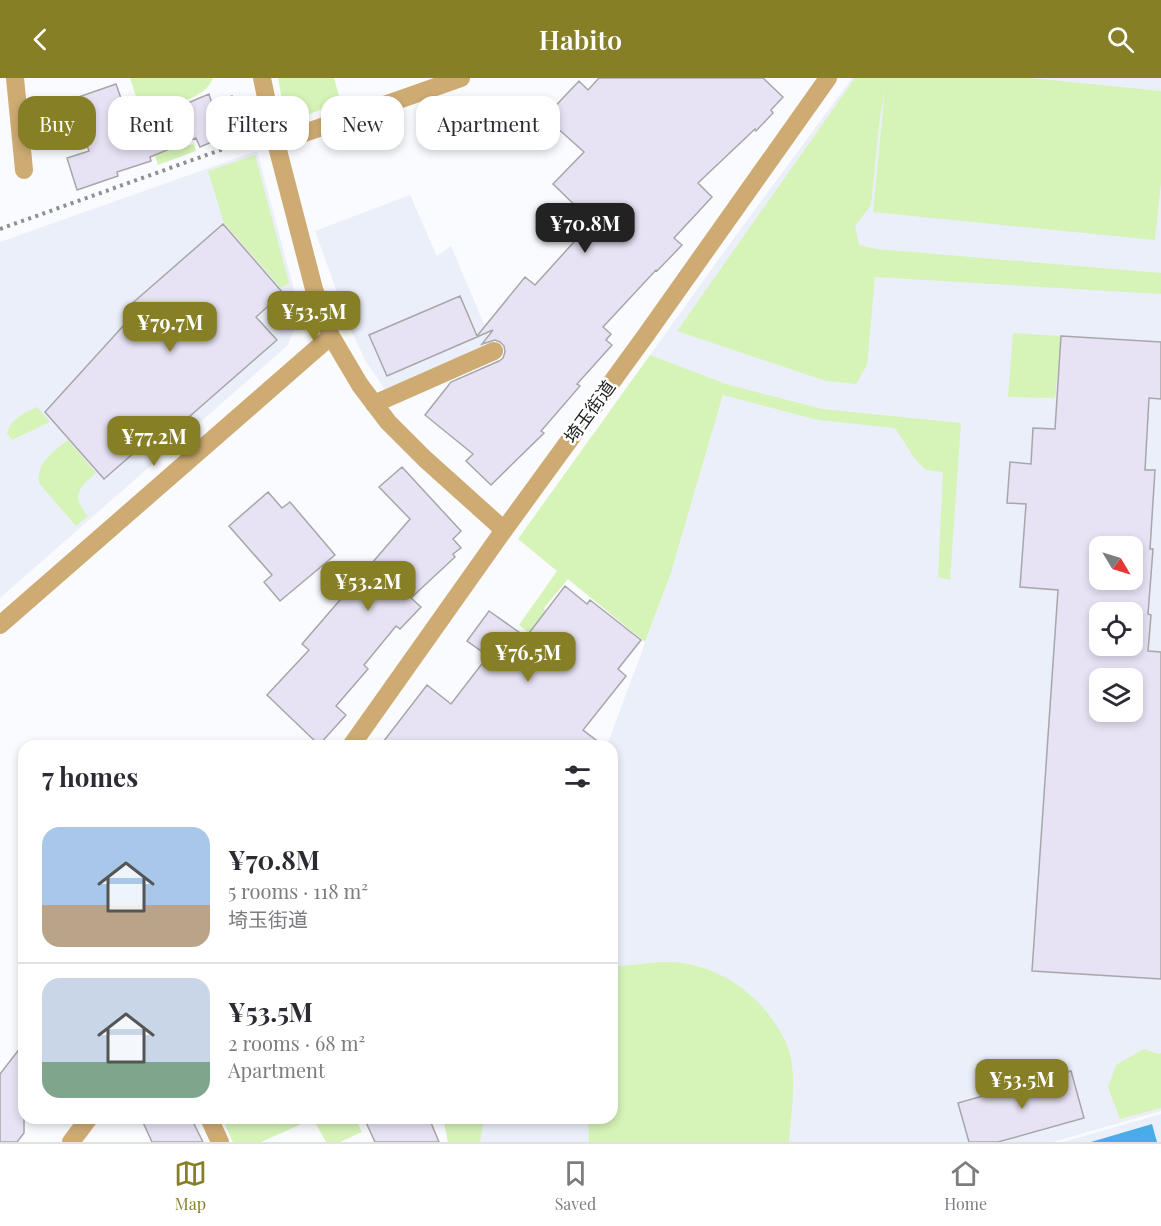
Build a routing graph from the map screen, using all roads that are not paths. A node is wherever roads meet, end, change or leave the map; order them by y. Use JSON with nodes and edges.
{"nodes":[{"id":1,"x":15,"y":78,"type":"edge"},
{"id":2,"x":262,"y":78,"type":"edge"},
{"id":3,"x":461,"y":78,"type":"edge"},
{"id":4,"x":828,"y":78,"type":"edge"},
{"id":5,"x":266,"y":96,"type":"edge"},
{"id":6,"x":309,"y":126,"type":"edge"},
{"id":7,"x":278,"y":150,"type":"edge"},
{"id":8,"x":24,"y":170,"type":"dead end"},
{"id":9,"x":331,"y":336,"type":"junction"},
{"id":10,"x":494,"y":351,"type":"dead end"},
{"id":11,"x":374,"y":404,"type":"junction"},
{"id":12,"x":504,"y":530,"type":"junction"},
{"id":13,"x":0,"y":625,"type":"edge"},
{"id":14,"x":355,"y":740,"type":"edge"},
{"id":15,"x":84,"y":1124,"type":"edge"},
{"id":16,"x":212,"y":1124,"type":"edge"},
{"id":17,"x":71,"y":1142,"type":"edge"},
{"id":18,"x":220,"y":1142,"type":"edge"}],
"edges":[{"from":1,"to":8,"type":"street"},
{"from":2,"to":5,"type":"street"},
{"from":3,"to":6,"type":"street"},
{"from":4,"to":12,"type":"street","name":"埼玉街道"},
{"from":7,"to":9,"type":"street"},
{"from":9,"to":11,"type":"street"},
{"from":9,"to":13,"type":"street"},
{"from":10,"to":11,"type":"street"},
{"from":11,"to":12,"type":"street"},
{"from":12,"to":14,"type":"street","name":"埼玉街道"},
{"from":15,"to":17,"type":"street"},
{"from":16,"to":18,"type":"street"}]}
